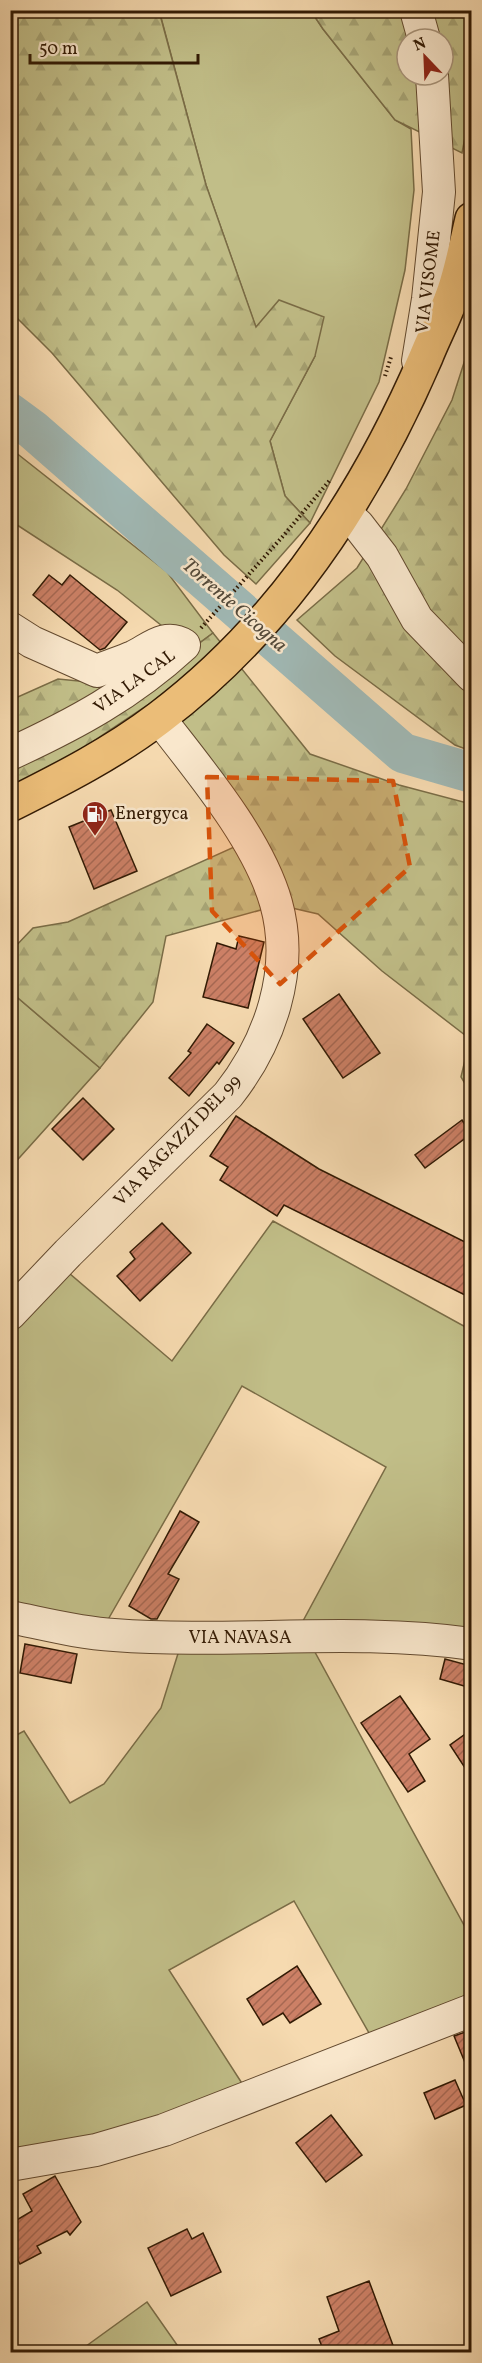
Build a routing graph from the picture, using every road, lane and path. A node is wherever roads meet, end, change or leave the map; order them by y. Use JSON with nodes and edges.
{"nodes":[{"id":1,"x":416,"y":10,"type":"edge"},
{"id":2,"x":421,"y":27,"type":"edge"},
{"id":3,"x":433,"y":87,"type":"edge"},
{"id":4,"x":471,"y":219,"type":"edge"},
{"id":5,"x":471,"y":289,"type":"edge"},
{"id":6,"x":392,"y":354,"type":"dead end"},
{"id":7,"x":415,"y":381,"type":"junction"},
{"id":8,"x":382,"y":386,"type":"dead end"},
{"id":9,"x":334,"y":474,"type":"dead end"},
{"id":10,"x":345,"y":513,"type":"junction"},
{"id":11,"x":10,"y":628,"type":"edge"},
{"id":12,"x":199,"y":630,"type":"dead end"},
{"id":13,"x":471,"y":676,"type":"edge"},
{"id":14,"x":159,"y":718,"type":"junction"},
{"id":15,"x":10,"y":754,"type":"edge"},
{"id":16,"x":10,"y":805,"type":"edge"},
{"id":17,"x":10,"y":1314,"type":"edge"},
{"id":18,"x":10,"y":1617,"type":"edge"},
{"id":19,"x":471,"y":1644,"type":"edge"},
{"id":20,"x":471,"y":2010,"type":"edge"},
{"id":21,"x":10,"y":2165,"type":"edge"}],
"edges":[{"from":1,"to":2,"type":"street"},
{"from":3,"to":7,"type":"street","name":"VIA VISOME"},
{"from":4,"to":7,"type":"main road"},
{"from":5,"to":7,"type":"street","name":"VIA VISOME"},
{"from":6,"to":8,"type":"path"},
{"from":7,"to":10,"type":"main road"},
{"from":9,"to":12,"type":"path"},
{"from":10,"to":13,"type":"street"},
{"from":10,"to":14,"type":"main road"},
{"from":11,"to":15,"type":"street","name":"VIA LA CAL"},
{"from":14,"to":16,"type":"main road"},
{"from":14,"to":17,"type":"street","name":"VIA RAGAZZI DEL 99"},
{"from":18,"to":19,"type":"street","name":"VIA NAVASA"},
{"from":20,"to":21,"type":"street"}]}
